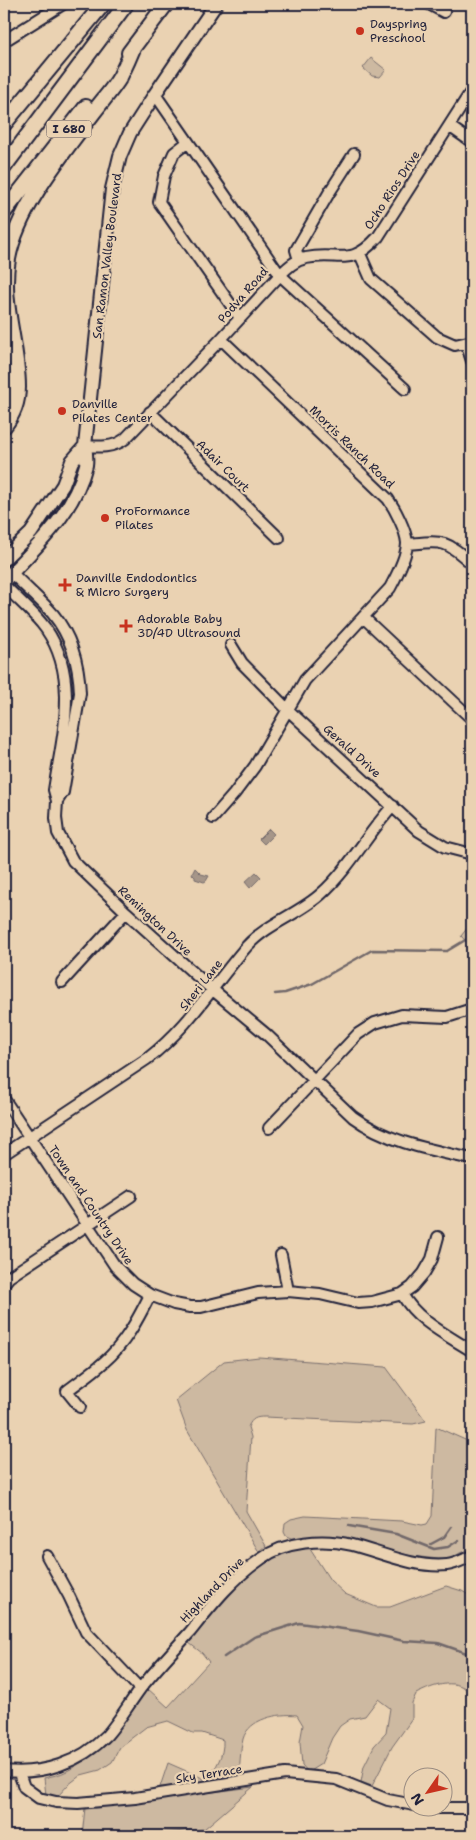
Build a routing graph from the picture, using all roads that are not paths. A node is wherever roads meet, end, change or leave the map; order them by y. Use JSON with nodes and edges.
{"nodes":[{"id":1,"x":63,"y":4,"type":"edge"},
{"id":2,"x":103,"y":4,"type":"edge"},
{"id":3,"x":126,"y":4,"type":"edge"},
{"id":4,"x":166,"y":4,"type":"edge"},
{"id":5,"x":216,"y":4,"type":"edge"},
{"id":6,"x":429,"y":4,"type":"edge"},
{"id":7,"x":444,"y":12,"type":"dead end"},
{"id":8,"x":4,"y":41,"type":"edge"},
{"id":9,"x":134,"y":46,"type":"junction"},
{"id":10,"x":472,"y":90,"type":"edge"},
{"id":11,"x":155,"y":94,"type":"junction"},
{"id":12,"x":4,"y":124,"type":"edge"},
{"id":13,"x":449,"y":126,"type":"junction"},
{"id":14,"x":188,"y":142,"type":"junction"},
{"id":15,"x":472,"y":142,"type":"edge"},
{"id":16,"x":354,"y":154,"type":"dead end"},
{"id":17,"x":4,"y":168,"type":"edge"},
{"id":18,"x":4,"y":212,"type":"edge"},
{"id":19,"x":360,"y":254,"type":"junction"},
{"id":20,"x":299,"y":260,"type":"junction"},
{"id":21,"x":280,"y":275,"type":"junction"},
{"id":22,"x":240,"y":318,"type":"junction"},
{"id":23,"x":221,"y":339,"type":"junction"},
{"id":24,"x":469,"y":342,"type":"edge"},
{"id":25,"x":472,"y":361,"type":"edge"},
{"id":26,"x":4,"y":376,"type":"edge"},
{"id":27,"x":405,"y":389,"type":"dead end"},
{"id":28,"x":4,"y":396,"type":"edge"},
{"id":29,"x":150,"y":412,"type":"junction"},
{"id":30,"x":4,"y":426,"type":"edge"},
{"id":31,"x":85,"y":446,"type":"junction"},
{"id":32,"x":279,"y":538,"type":"dead end"},
{"id":33,"x":407,"y":544,"type":"junction"},
{"id":34,"x":4,"y":559,"type":"edge"},
{"id":35,"x":472,"y":564,"type":"edge"},
{"id":36,"x":6,"y":576,"type":"edge"},
{"id":37,"x":363,"y":617,"type":"junction"},
{"id":38,"x":231,"y":645,"type":"dead end"},
{"id":39,"x":287,"y":709,"type":"junction"},
{"id":40,"x":472,"y":719,"type":"edge"},
{"id":41,"x":57,"y":801,"type":"junction"},
{"id":42,"x":393,"y":806,"type":"junction"},
{"id":43,"x":213,"y":818,"type":"dead end"},
{"id":44,"x":472,"y":854,"type":"edge"},
{"id":45,"x":126,"y":912,"type":"junction"},
{"id":46,"x":62,"y":982,"type":"dead end"},
{"id":47,"x":213,"y":990,"type":"junction"},
{"id":48,"x":472,"y":1009,"type":"edge"},
{"id":49,"x":314,"y":1081,"type":"junction"},
{"id":50,"x":4,"y":1099,"type":"edge"},
{"id":51,"x":269,"y":1128,"type":"dead end"},
{"id":52,"x":29,"y":1137,"type":"junction"},
{"id":53,"x":4,"y":1154,"type":"edge"},
{"id":54,"x":472,"y":1159,"type":"edge"},
{"id":55,"x":131,"y":1196,"type":"dead end"},
{"id":56,"x":87,"y":1225,"type":"junction"},
{"id":57,"x":438,"y":1237,"type":"dead end"},
{"id":58,"x":281,"y":1254,"type":"dead end"},
{"id":59,"x":4,"y":1283,"type":"edge"},
{"id":60,"x":288,"y":1291,"type":"junction"},
{"id":61,"x":402,"y":1294,"type":"junction"},
{"id":62,"x":150,"y":1295,"type":"junction"},
{"id":63,"x":472,"y":1351,"type":"edge"},
{"id":64,"x":80,"y":1408,"type":"dead end"},
{"id":65,"x":47,"y":1556,"type":"dead end"},
{"id":66,"x":472,"y":1556,"type":"edge"},
{"id":67,"x":140,"y":1689,"type":"junction"},
{"id":68,"x":4,"y":1771,"type":"edge"},
{"id":69,"x":19,"y":1773,"type":"junction"},
{"id":70,"x":404,"y":1804,"type":"edge"},
{"id":71,"x":454,"y":1808,"type":"edge"},
{"id":72,"x":472,"y":1808,"type":"edge"}],
"edges":[{"from":1,"to":8,"type":"street"},
{"from":2,"to":12,"type":"highway"},
{"from":3,"to":17,"type":"highway","number":"I 680"},
{"from":4,"to":9,"type":"highway","number":"I 680"},
{"from":5,"to":11,"type":"main road","name":"San Ramon Valley Boulevard"},
{"from":6,"to":7,"type":"street"},
{"from":9,"to":18,"type":"highway","number":"I 680"},
{"from":9,"to":30,"type":"highway"},
{"from":10,"to":13,"type":"street","name":"Ocho Rios Drive"},
{"from":11,"to":14,"type":"street","name":"Podva Road"},
{"from":11,"to":31,"type":"main road","name":"San Ramon Valley Boulevard"},
{"from":13,"to":15,"type":"street"},
{"from":13,"to":19,"type":"street","name":"Ocho Rios Drive"},
{"from":14,"to":21,"type":"street","name":"Podva Road"},
{"from":14,"to":22,"type":"street"},
{"from":16,"to":20,"type":"street"},
{"from":19,"to":20,"type":"street"},
{"from":19,"to":24,"type":"street"},
{"from":20,"to":21,"type":"street"},
{"from":21,"to":22,"type":"street","name":"Podva Road"},
{"from":21,"to":27,"type":"street"},
{"from":22,"to":23,"type":"street","name":"Podva Road"},
{"from":23,"to":29,"type":"street","name":"Podva Road"},
{"from":23,"to":33,"type":"street","name":"Morris Ranch Road"},
{"from":24,"to":25,"type":"street"},
{"from":26,"to":28,"type":"highway"},
{"from":29,"to":31,"type":"street","name":"Podva Road"},
{"from":29,"to":32,"type":"street","name":"Adair Court"},
{"from":31,"to":34,"type":"main road"},
{"from":31,"to":36,"type":"main road","name":"San Ramon Valley Boulevard"},
{"from":33,"to":35,"type":"street"},
{"from":33,"to":37,"type":"street"},
{"from":36,"to":41,"type":"street","name":"Remington Drive"},
{"from":36,"to":41,"type":"street"},
{"from":37,"to":39,"type":"street"},
{"from":37,"to":40,"type":"street"},
{"from":38,"to":39,"type":"street","name":"Gerald Drive"},
{"from":39,"to":42,"type":"street","name":"Gerald Drive"},
{"from":39,"to":43,"type":"street"},
{"from":41,"to":45,"type":"street","name":"Remington Drive"},
{"from":42,"to":44,"type":"street","name":"Gerald Drive"},
{"from":42,"to":47,"type":"street","name":"Sheri Lane"},
{"from":45,"to":46,"type":"street"},
{"from":45,"to":47,"type":"street","name":"Remington Drive"},
{"from":47,"to":49,"type":"street","name":"Remington Drive"},
{"from":47,"to":52,"type":"street","name":"Sheri Lane"},
{"from":48,"to":49,"type":"street"},
{"from":49,"to":51,"type":"street"},
{"from":49,"to":54,"type":"street","name":"Remington Drive"},
{"from":50,"to":52,"type":"street","name":"Town and Country Drive"},
{"from":52,"to":53,"type":"street","name":"Sheri Lane"},
{"from":52,"to":56,"type":"street","name":"Town and Country Drive"},
{"from":55,"to":56,"type":"street"},
{"from":56,"to":59,"type":"street"},
{"from":56,"to":62,"type":"street","name":"Town and Country Drive"},
{"from":57,"to":61,"type":"street","name":"Town and Country Drive"},
{"from":58,"to":60,"type":"street"},
{"from":60,"to":61,"type":"street","name":"Town and Country Drive"},
{"from":60,"to":62,"type":"street","name":"Town and Country Drive"},
{"from":61,"to":63,"type":"street"},
{"from":62,"to":64,"type":"street"},
{"from":65,"to":67,"type":"street"},
{"from":66,"to":67,"type":"street","name":"Highland Drive"},
{"from":67,"to":69,"type":"street","name":"Highland Drive"},
{"from":68,"to":69,"type":"street","name":"Highland Drive"},
{"from":69,"to":70,"type":"street","name":"Sky Terrace"},
{"from":71,"to":72,"type":"street"}]}
